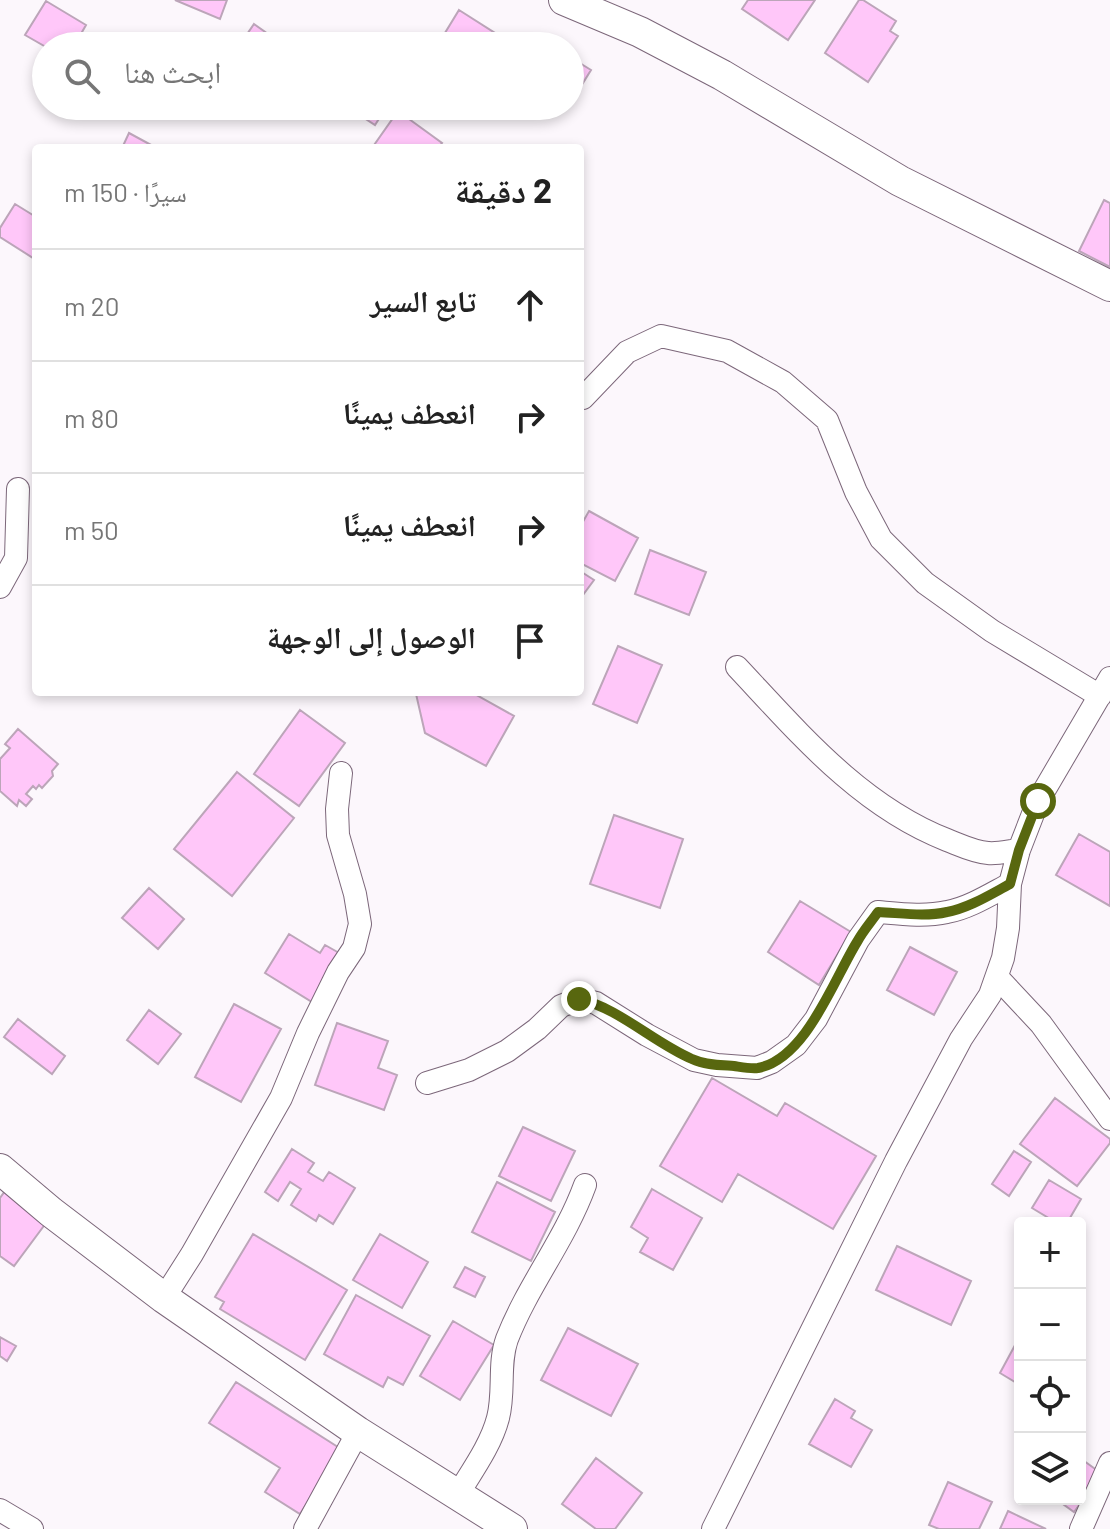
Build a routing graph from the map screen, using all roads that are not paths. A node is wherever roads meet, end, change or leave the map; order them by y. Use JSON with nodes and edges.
{"nodes":[{"id":1,"x":564,"y":0,"type":"edge"},
{"id":2,"x":1110,"y":286,"type":"edge"},
{"id":3,"x":584,"y":397,"type":"edge"},
{"id":4,"x":18,"y":489,"type":"dead end"},
{"id":5,"x":0,"y":587,"type":"edge"},
{"id":6,"x":737,"y":667,"type":"dead end"},
{"id":7,"x":1105,"y":687,"type":"edge"},
{"id":8,"x":341,"y":773,"type":"dead end"},
{"id":9,"x":1019,"y":850,"type":"junction"},
{"id":10,"x":1010,"y":884,"type":"junction"},
{"id":11,"x":997,"y":977,"type":"junction"},
{"id":12,"x":427,"y":1083,"type":"dead end"},
{"id":13,"x":1110,"y":1119,"type":"edge"},
{"id":14,"x":0,"y":1169,"type":"edge"},
{"id":15,"x":585,"y":1185,"type":"dead end"},
{"id":16,"x":164,"y":1298,"type":"junction"},
{"id":17,"x":358,"y":1432,"type":"junction"},
{"id":18,"x":1110,"y":1463,"type":"edge"},
{"id":19,"x":458,"y":1494,"type":"junction"},
{"id":20,"x":0,"y":1510,"type":"edge"},
{"id":21,"x":32,"y":1529,"type":"edge"},
{"id":22,"x":305,"y":1529,"type":"edge"},
{"id":23,"x":512,"y":1529,"type":"edge"},
{"id":24,"x":713,"y":1529,"type":"edge"},
{"id":25,"x":1081,"y":1529,"type":"edge"}],
"edges":[{"from":1,"to":2,"type":"street"},
{"from":3,"to":7,"type":"street"},
{"from":4,"to":5,"type":"street"},
{"from":6,"to":9,"type":"street"},
{"from":7,"to":9,"type":"street"},
{"from":8,"to":16,"type":"street"},
{"from":9,"to":10,"type":"street"},
{"from":10,"to":11,"type":"street"},
{"from":10,"to":12,"type":"street"},
{"from":11,"to":13,"type":"street"},
{"from":11,"to":24,"type":"street"},
{"from":14,"to":16,"type":"street"},
{"from":15,"to":19,"type":"street"},
{"from":16,"to":17,"type":"street"},
{"from":17,"to":19,"type":"street"},
{"from":17,"to":22,"type":"street"},
{"from":18,"to":25,"type":"street"},
{"from":19,"to":23,"type":"street"},
{"from":20,"to":21,"type":"street"}]}
